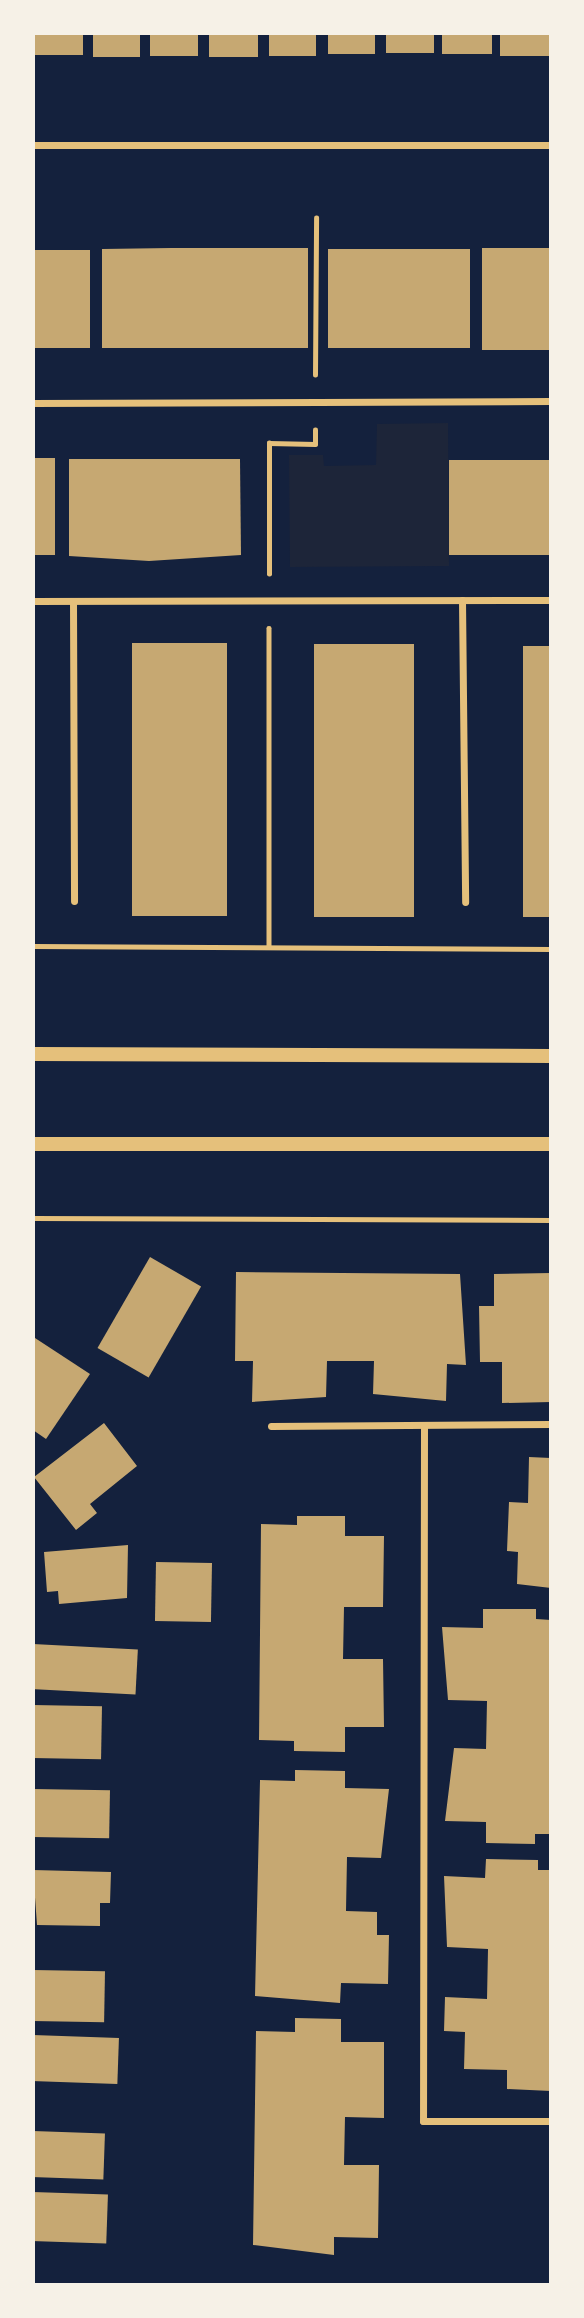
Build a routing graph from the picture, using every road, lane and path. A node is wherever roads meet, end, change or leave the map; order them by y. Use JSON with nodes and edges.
{"nodes":[{"id":1,"x":33,"y":145,"type":"edge"},
{"id":2,"x":551,"y":145,"type":"edge"},
{"id":3,"x":316,"y":218,"type":"dead end"},
{"id":4,"x":315,"y":380,"type":"dead end"},
{"id":5,"x":551,"y":401,"type":"edge"},
{"id":6,"x":33,"y":402,"type":"edge"},
{"id":7,"x":315,"y":422,"type":"dead end"},
{"id":8,"x":269,"y":575,"type":"dead end"},
{"id":9,"x":462,"y":600,"type":"junction"},
{"id":10,"x":551,"y":600,"type":"edge"},
{"id":11,"x":33,"y":601,"type":"edge"},
{"id":12,"x":73,"y":601,"type":"junction"},
{"id":13,"x":269,"y":628,"type":"dead end"},
{"id":14,"x":74,"y":901,"type":"dead end"},
{"id":15,"x":465,"y":902,"type":"dead end"},
{"id":16,"x":33,"y":946,"type":"edge"},
{"id":17,"x":269,"y":947,"type":"junction"},
{"id":18,"x":551,"y":948,"type":"edge"},
{"id":19,"x":33,"y":1054,"type":"edge"},
{"id":20,"x":551,"y":1056,"type":"edge"},
{"id":21,"x":33,"y":1144,"type":"edge"},
{"id":22,"x":551,"y":1144,"type":"edge"},
{"id":23,"x":33,"y":1218,"type":"edge"},
{"id":24,"x":551,"y":1220,"type":"edge"},
{"id":25,"x":551,"y":1424,"type":"edge"},
{"id":26,"x":424,"y":1425,"type":"junction"},
{"id":27,"x":271,"y":1426,"type":"dead end"},
{"id":28,"x":551,"y":2120,"type":"edge"}],
"edges":[{"from":1,"to":2,"type":"street"},
{"from":3,"to":4,"type":"path"},
{"from":5,"to":6,"type":"street"},
{"from":7,"to":8,"type":"path"},
{"from":9,"to":10,"type":"street"},
{"from":9,"to":12,"type":"street"},
{"from":9,"to":15,"type":"street"},
{"from":11,"to":12,"type":"street"},
{"from":12,"to":14,"type":"street"},
{"from":13,"to":17,"type":"path"},
{"from":16,"to":17,"type":"path"},
{"from":17,"to":18,"type":"path"},
{"from":19,"to":20,"type":"main road"},
{"from":21,"to":22,"type":"main road"},
{"from":23,"to":24,"type":"path"},
{"from":25,"to":26,"type":"street"},
{"from":26,"to":27,"type":"street"},
{"from":26,"to":28,"type":"street"}]}
